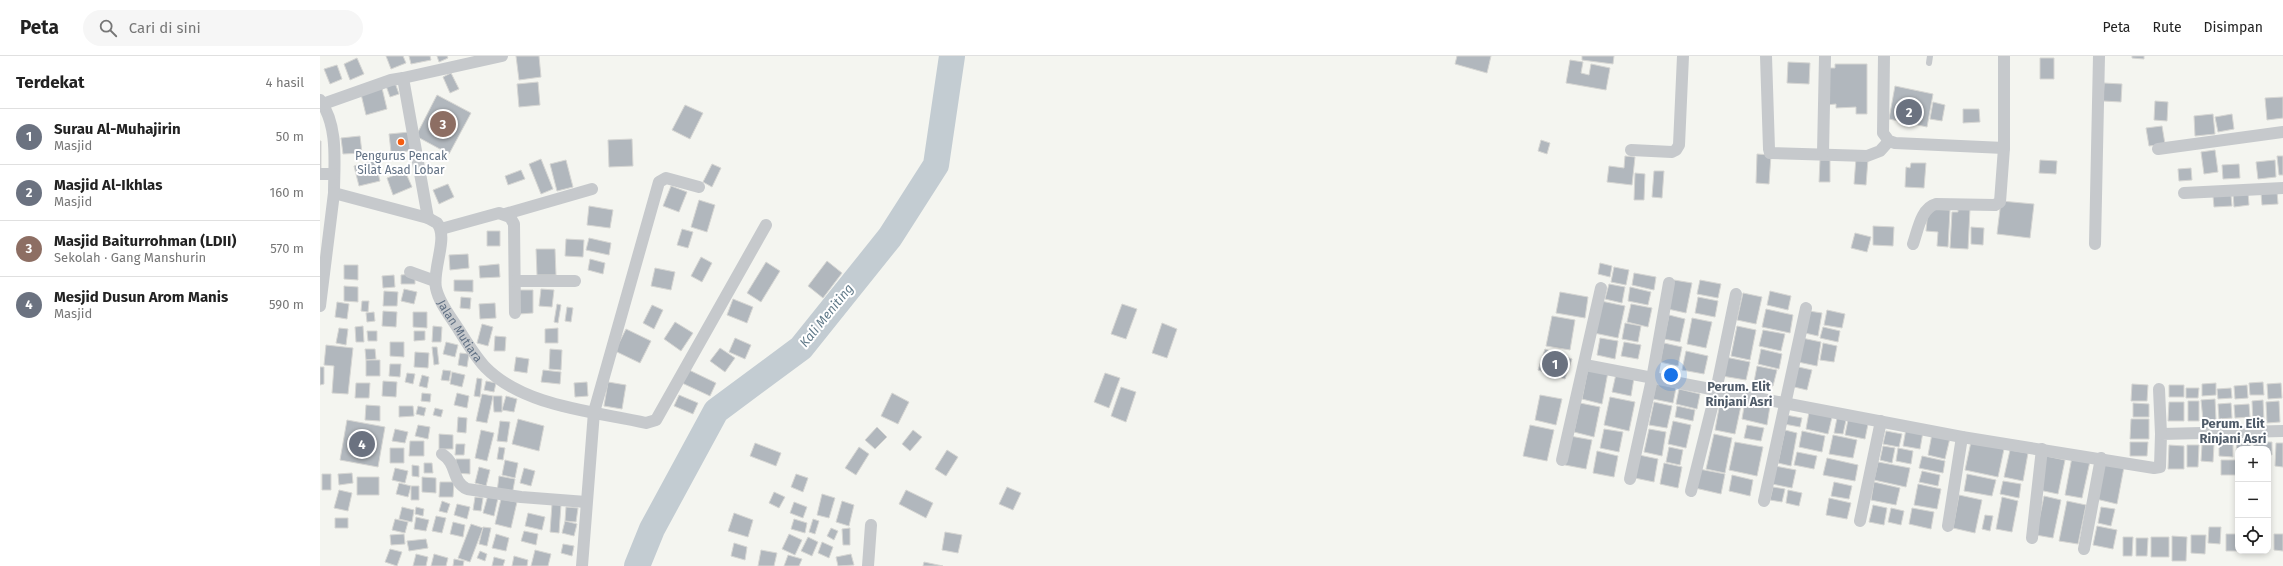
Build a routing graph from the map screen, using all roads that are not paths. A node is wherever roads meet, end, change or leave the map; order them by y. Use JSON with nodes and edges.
{"nodes":[{"id":1,"x":502,"y":56,"type":"edge"},
{"id":2,"x":1683,"y":56,"type":"edge"},
{"id":3,"x":1766,"y":56,"type":"edge"},
{"id":4,"x":1825,"y":56,"type":"edge"},
{"id":5,"x":1884,"y":56,"type":"edge"},
{"id":6,"x":1930,"y":56,"type":"edge"},
{"id":7,"x":2004,"y":56,"type":"edge"},
{"id":8,"x":2099,"y":56,"type":"edge"},
{"id":9,"x":1929,"y":63,"type":"dead end"},
{"id":10,"x":403,"y":78,"type":"junction"},
{"id":11,"x":321,"y":102,"type":"edge"},
{"id":12,"x":325,"y":126,"type":"edge"},
{"id":13,"x":2283,"y":132,"type":"edge"},
{"id":14,"x":1889,"y":141,"type":"junction"},
{"id":15,"x":2004,"y":148,"type":"junction"},
{"id":16,"x":2158,"y":149,"type":"dead end"},
{"id":17,"x":1631,"y":150,"type":"dead end"},
{"id":18,"x":1823,"y":153,"type":"junction"},
{"id":19,"x":320,"y":174,"type":"edge"},
{"id":20,"x":334,"y":174,"type":"junction"},
{"id":21,"x":699,"y":187,"type":"dead end"},
{"id":22,"x":2283,"y":188,"type":"edge"},
{"id":23,"x":592,"y":189,"type":"dead end"},
{"id":24,"x":334,"y":193,"type":"junction"},
{"id":25,"x":2184,"y":193,"type":"dead end"},
{"id":26,"x":505,"y":214,"type":"junction"},
{"id":27,"x":428,"y":218,"type":"junction"},
{"id":28,"x":766,"y":224,"type":"dead end"},
{"id":29,"x":441,"y":229,"type":"junction"},
{"id":30,"x":1913,"y":244,"type":"dead end"},
{"id":31,"x":2095,"y":244,"type":"dead end"},
{"id":32,"x":410,"y":272,"type":"dead end"},
{"id":33,"x":435,"y":281,"type":"junction"},
{"id":34,"x":515,"y":281,"type":"junction"},
{"id":35,"x":575,"y":281,"type":"dead end"},
{"id":36,"x":1670,"y":283,"type":"dead end"},
{"id":37,"x":1601,"y":288,"type":"dead end"},
{"id":38,"x":1736,"y":294,"type":"dead end"},
{"id":39,"x":320,"y":306,"type":"edge"},
{"id":40,"x":1806,"y":308,"type":"dead end"},
{"id":41,"x":515,"y":313,"type":"dead end"},
{"id":42,"x":1585,"y":365,"type":"junction"},
{"id":43,"x":1652,"y":378,"type":"junction"},
{"id":44,"x":2159,"y":389,"type":"dead end"},
{"id":45,"x":1716,"y":392,"type":"junction"},
{"id":46,"x":1784,"y":403,"type":"junction"},
{"id":47,"x":594,"y":412,"type":"junction"},
{"id":48,"x":1881,"y":421,"type":"junction"},
{"id":49,"x":2283,"y":431,"type":"edge"},
{"id":50,"x":2161,"y":434,"type":"junction"},
{"id":51,"x":1962,"y":437,"type":"junction"},
{"id":52,"x":2042,"y":449,"type":"junction"},
{"id":53,"x":442,"y":454,"type":"dead end"},
{"id":54,"x":2101,"y":458,"type":"junction"},
{"id":55,"x":1562,"y":460,"type":"dead end"},
{"id":56,"x":1630,"y":479,"type":"dead end"},
{"id":57,"x":1691,"y":491,"type":"dead end"},
{"id":58,"x":1764,"y":501,"type":"dead end"},
{"id":59,"x":586,"y":502,"type":"junction"},
{"id":60,"x":1860,"y":522,"type":"dead end"},
{"id":61,"x":872,"y":525,"type":"dead end"},
{"id":62,"x":1948,"y":526,"type":"dead end"},
{"id":63,"x":2032,"y":538,"type":"dead end"},
{"id":64,"x":2084,"y":549,"type":"dead end"},
{"id":65,"x":582,"y":566,"type":"edge"},
{"id":66,"x":868,"y":566,"type":"edge"}],
"edges":[{"from":1,"to":10,"type":"street"},
{"from":2,"to":17,"type":"street"},
{"from":3,"to":18,"type":"street"},
{"from":4,"to":18,"type":"street"},
{"from":5,"to":14,"type":"street"},
{"from":6,"to":9,"type":"lane"},
{"from":7,"to":15,"type":"street"},
{"from":8,"to":31,"type":"street"},
{"from":10,"to":11,"type":"street"},
{"from":10,"to":27,"type":"street"},
{"from":11,"to":12,"type":"street"},
{"from":12,"to":20,"type":"street"},
{"from":13,"to":16,"type":"street"},
{"from":14,"to":15,"type":"street"},
{"from":14,"to":18,"type":"street"},
{"from":15,"to":30,"type":"street"},
{"from":19,"to":20,"type":"street"},
{"from":20,"to":24,"type":"street"},
{"from":21,"to":47,"type":"street"},
{"from":22,"to":25,"type":"street"},
{"from":23,"to":26,"type":"street"},
{"from":24,"to":27,"type":"street"},
{"from":24,"to":39,"type":"street"},
{"from":26,"to":29,"type":"street"},
{"from":26,"to":34,"type":"street"},
{"from":27,"to":29,"type":"street"},
{"from":28,"to":47,"type":"street","name":"Jalan Mutiara"},
{"from":29,"to":33,"type":"street","name":"Jalan Mutiara"},
{"from":32,"to":33,"type":"street"},
{"from":33,"to":47,"type":"street","name":"Jalan Mutiara"},
{"from":34,"to":35,"type":"street"},
{"from":34,"to":41,"type":"street"},
{"from":36,"to":43,"type":"street"},
{"from":37,"to":42,"type":"street"},
{"from":38,"to":45,"type":"street"},
{"from":40,"to":46,"type":"street"},
{"from":42,"to":43,"type":"street"},
{"from":42,"to":55,"type":"street"},
{"from":43,"to":45,"type":"street"},
{"from":43,"to":56,"type":"street"},
{"from":44,"to":50,"type":"street"},
{"from":45,"to":46,"type":"street"},
{"from":45,"to":57,"type":"street"},
{"from":46,"to":48,"type":"street"},
{"from":46,"to":58,"type":"street"},
{"from":47,"to":59,"type":"street"},
{"from":48,"to":51,"type":"street"},
{"from":48,"to":60,"type":"street"},
{"from":49,"to":50,"type":"street"},
{"from":50,"to":54,"type":"street"},
{"from":51,"to":52,"type":"street"},
{"from":51,"to":62,"type":"street"},
{"from":52,"to":54,"type":"street"},
{"from":52,"to":63,"type":"street"},
{"from":53,"to":59,"type":"street"},
{"from":54,"to":64,"type":"street"},
{"from":59,"to":65,"type":"street"},
{"from":61,"to":66,"type":"street"}]}
